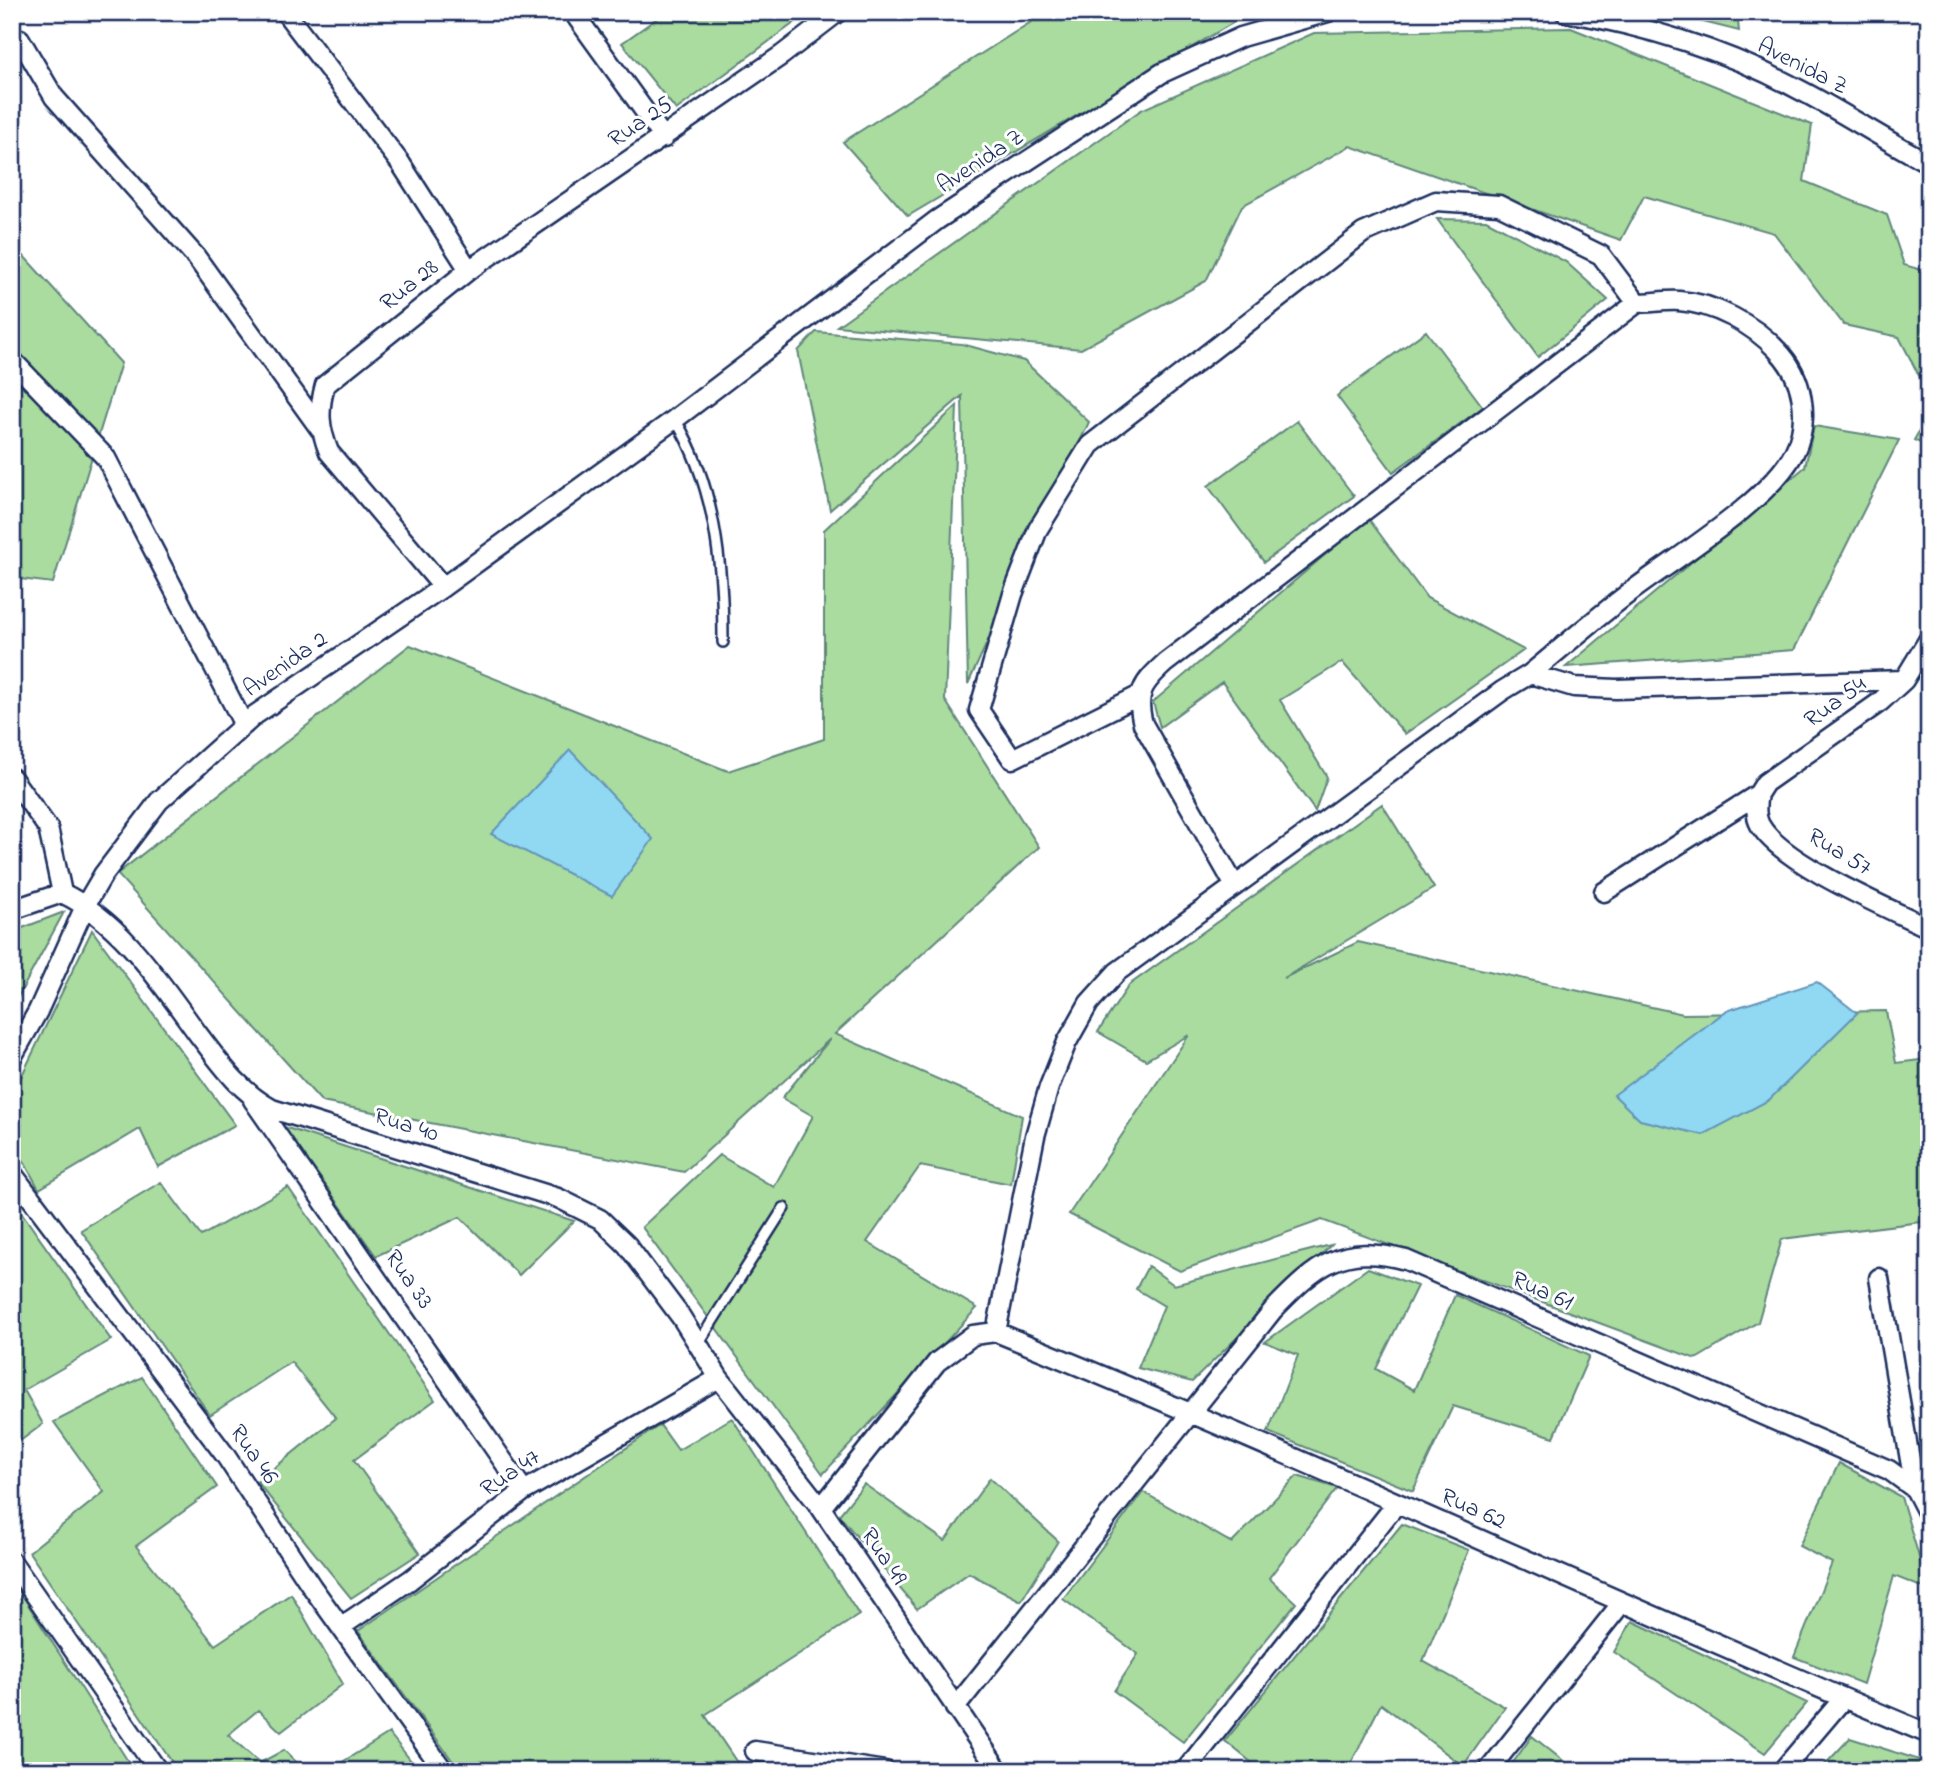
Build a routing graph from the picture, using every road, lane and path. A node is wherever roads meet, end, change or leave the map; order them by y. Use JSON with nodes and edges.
{"nodes":[{"id":1,"x":285,"y":12,"type":"edge"},
{"id":2,"x":573,"y":12,"type":"edge"},
{"id":3,"x":838,"y":12,"type":"edge"},
{"id":4,"x":1328,"y":12,"type":"edge"},
{"id":5,"x":1565,"y":12,"type":"edge"},
{"id":6,"x":20,"y":39,"type":"dead end"},
{"id":7,"x":664,"y":138,"type":"junction"},
{"id":8,"x":1929,"y":163,"type":"edge"},
{"id":9,"x":469,"y":270,"type":"junction"},
{"id":10,"x":1637,"y":303,"type":"junction"},
{"id":11,"x":12,"y":360,"type":"edge"},
{"id":12,"x":691,"y":407,"type":"joint"},
{"id":13,"x":675,"y":419,"type":"junction"},
{"id":14,"x":320,"y":429,"type":"junction"},
{"id":15,"x":443,"y":587,"type":"junction"},
{"id":16,"x":1929,"y":639,"type":"edge"},
{"id":17,"x":723,"y":642,"type":"dead end"},
{"id":18,"x":1923,"y":666,"type":"edge"},
{"id":19,"x":1530,"y":674,"type":"junction"},
{"id":20,"x":1905,"y":680,"type":"junction"},
{"id":21,"x":1140,"y":695,"type":"junction"},
{"id":22,"x":244,"y":725,"type":"junction"},
{"id":23,"x":12,"y":778,"type":"edge"},
{"id":24,"x":1758,"y":794,"type":"junction"},
{"id":25,"x":1235,"y":886,"type":"junction"},
{"id":26,"x":1604,"y":892,"type":"dead end"},
{"id":27,"x":62,"y":893,"type":"junction"},
{"id":28,"x":86,"y":904,"type":"junction"},
{"id":29,"x":12,"y":910,"type":"edge"},
{"id":30,"x":1929,"y":928,"type":"edge"},
{"id":31,"x":12,"y":1057,"type":"edge"},
{"id":32,"x":251,"y":1097,"type":"junction"},
{"id":33,"x":12,"y":1173,"type":"edge"},
{"id":34,"x":784,"y":1208,"type":"dead end"},
{"id":35,"x":1878,"y":1278,"type":"dead end"},
{"id":36,"x":996,"y":1332,"type":"junction"},
{"id":37,"x":698,"y":1344,"type":"junction"},
{"id":38,"x":719,"y":1378,"type":"junction"},
{"id":39,"x":1190,"y":1410,"type":"junction"},
{"id":40,"x":524,"y":1491,"type":"junction"},
{"id":41,"x":1922,"y":1492,"type":"edge"},
{"id":42,"x":1397,"y":1503,"type":"junction"},
{"id":43,"x":821,"y":1508,"type":"junction"},
{"id":44,"x":1929,"y":1516,"type":"edge"},
{"id":45,"x":12,"y":1562,"type":"edge"},
{"id":46,"x":1621,"y":1604,"type":"junction"},
{"id":47,"x":342,"y":1626,"type":"junction"},
{"id":48,"x":1843,"y":1699,"type":"junction"},
{"id":49,"x":955,"y":1708,"type":"junction"},
{"id":50,"x":1929,"y":1734,"type":"edge"},
{"id":51,"x":755,"y":1751,"type":"dead end"},
{"id":52,"x":158,"y":1771,"type":"edge"},
{"id":53,"x":444,"y":1771,"type":"edge"},
{"id":54,"x":885,"y":1771,"type":"edge"},
{"id":55,"x":999,"y":1771,"type":"edge"},
{"id":56,"x":1185,"y":1771,"type":"edge"},
{"id":57,"x":1488,"y":1771,"type":"edge"},
{"id":58,"x":1782,"y":1771,"type":"edge"}],
"edges":[{"from":1,"to":9,"type":"street","name":"Rua 28"},
{"from":2,"to":7,"type":"street"},
{"from":3,"to":7,"type":"street","name":"Rua 25"},
{"from":4,"to":12,"type":"street","name":"Avenida Z"},
{"from":5,"to":8,"type":"street","name":"Avenida Z"},
{"from":6,"to":14,"type":"street"},
{"from":7,"to":9,"type":"street","name":"Rua 25"},
{"from":9,"to":14,"type":"street","name":"Rua 28"},
{"from":10,"to":19,"type":"street"},
{"from":10,"to":21,"type":"street"},
{"from":10,"to":21,"type":"street"},
{"from":11,"to":22,"type":"street"},
{"from":12,"to":13,"type":"street","name":"Avenida 2"},
{"from":13,"to":15,"type":"street","name":"Avenida 2"},
{"from":13,"to":17,"type":"lane"},
{"from":14,"to":15,"type":"street"},
{"from":15,"to":22,"type":"street","name":"Avenida 2"},
{"from":16,"to":18,"type":"street","name":"Rua 54"},
{"from":18,"to":20,"type":"street","name":"Rua 54"},
{"from":19,"to":20,"type":"street"},
{"from":19,"to":25,"type":"street"},
{"from":20,"to":24,"type":"street","name":"Rua 54"},
{"from":21,"to":25,"type":"street"},
{"from":22,"to":28,"type":"street","name":"Avenida 2"},
{"from":23,"to":27,"type":"street"},
{"from":24,"to":26,"type":"street","name":"Rua 54"},
{"from":24,"to":30,"type":"street","name":"Rua 57"},
{"from":25,"to":36,"type":"street"},
{"from":27,"to":28,"type":"street","name":"Rua 40"},
{"from":27,"to":29,"type":"street"},
{"from":28,"to":31,"type":"street","name":"Avenida 2"},
{"from":28,"to":32,"type":"street","name":"Rua 40"},
{"from":32,"to":37,"type":"street","name":"Rua 40"},
{"from":32,"to":40,"type":"street","name":"Rua 33"},
{"from":33,"to":47,"type":"street","name":"Rua 46"},
{"from":34,"to":37,"type":"lane"},
{"from":35,"to":41,"type":"street"},
{"from":36,"to":39,"type":"street","name":"Rua 62"},
{"from":36,"to":43,"type":"street"},
{"from":37,"to":38,"type":"street","name":"Rua 40"},
{"from":38,"to":40,"type":"street","name":"Rua 47"},
{"from":38,"to":43,"type":"street","name":"Rua 49"},
{"from":39,"to":41,"type":"street","name":"Rua 61"},
{"from":39,"to":42,"type":"street","name":"Rua 62"},
{"from":39,"to":49,"type":"street","name":"Rua 61"},
{"from":40,"to":47,"type":"street","name":"Rua 47"},
{"from":41,"to":44,"type":"street"},
{"from":42,"to":46,"type":"street","name":"Rua 62"},
{"from":42,"to":56,"type":"street"},
{"from":43,"to":49,"type":"street","name":"Rua 49"},
{"from":45,"to":52,"type":"street"},
{"from":46,"to":48,"type":"street","name":"Rua 62"},
{"from":46,"to":57,"type":"street"},
{"from":47,"to":53,"type":"street","name":"Rua 46"},
{"from":48,"to":50,"type":"street","name":"Rua 62"},
{"from":48,"to":58,"type":"street"},
{"from":49,"to":55,"type":"street","name":"Rua 49"},
{"from":51,"to":54,"type":"street"}]}
